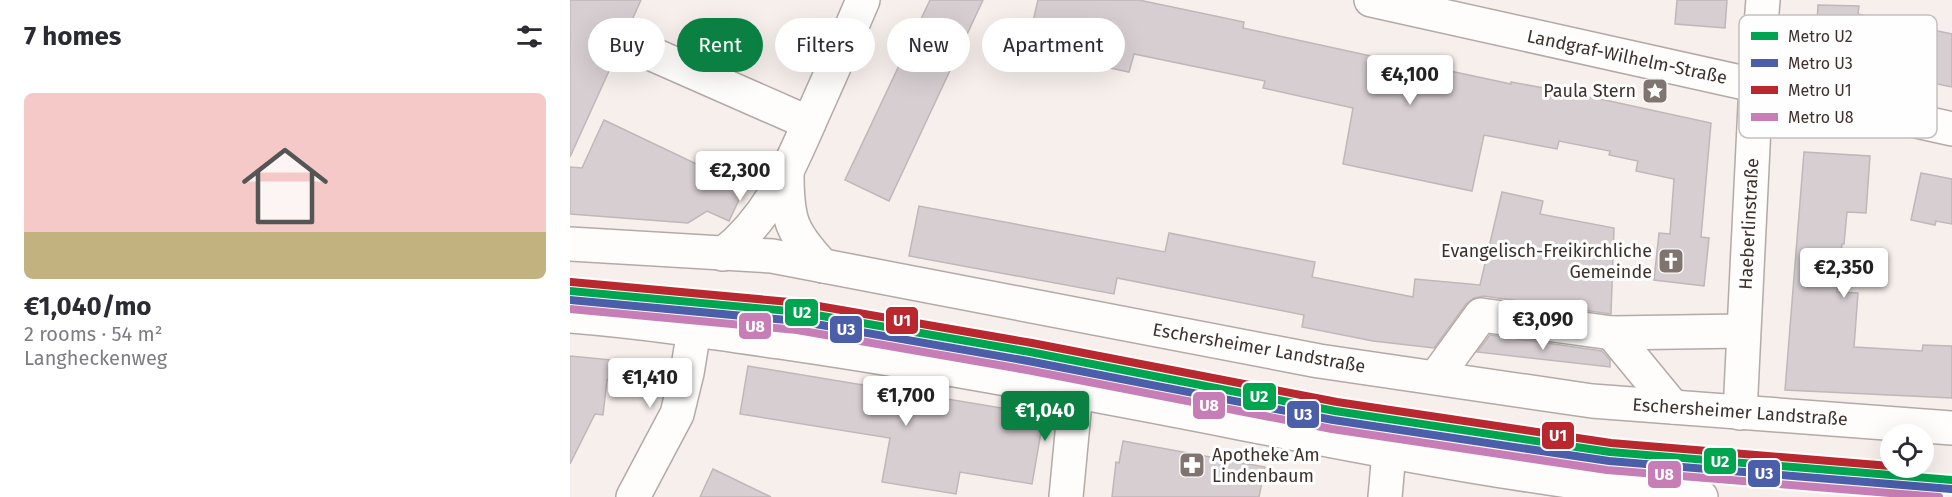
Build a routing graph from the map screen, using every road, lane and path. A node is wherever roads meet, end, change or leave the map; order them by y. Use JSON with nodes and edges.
{"nodes":[{"id":1,"x":863,"y":0,"type":"edge"},
{"id":2,"x":1371,"y":0,"type":"edge"},
{"id":3,"x":1763,"y":0,"type":"edge"},
{"id":4,"x":1762,"y":15,"type":"edge"},
{"id":5,"x":665,"y":60,"type":"edge"},
{"id":6,"x":1739,"y":81,"type":"edge"},
{"id":7,"x":809,"y":123,"type":"junction"},
{"id":8,"x":1937,"y":126,"type":"edge"},
{"id":9,"x":1952,"y":129,"type":"edge"},
{"id":10,"x":1753,"y":138,"type":"edge"},
{"id":11,"x":787,"y":174,"type":"junction"},
{"id":12,"x":570,"y":244,"type":"edge"},
{"id":13,"x":723,"y":254,"type":"junction"},
{"id":14,"x":824,"y":266,"type":"junction"},
{"id":15,"x":570,"y":316,"type":"edge"},
{"id":16,"x":694,"y":330,"type":"junction"},
{"id":17,"x":1743,"y":331,"type":"junction"},
{"id":18,"x":1612,"y":333,"type":"junction"},
{"id":19,"x":1436,"y":377,"type":"junction"},
{"id":20,"x":1076,"y":391,"type":"junction"},
{"id":21,"x":1673,"y":407,"type":"junction"},
{"id":22,"x":1740,"y":413,"type":"junction"},
{"id":23,"x":1952,"y":428,"type":"edge"},
{"id":24,"x":1389,"y":452,"type":"junction"},
{"id":25,"x":1543,"y":487,"type":"edge"},
{"id":26,"x":633,"y":497,"type":"edge"},
{"id":27,"x":1066,"y":497,"type":"edge"},
{"id":28,"x":1385,"y":497,"type":"edge"},
{"id":29,"x":1701,"y":497,"type":"edge"}],
"edges":[{"from":1,"to":7,"type":"main road"},
{"from":2,"to":6,"type":"main road","name":"Landgraf-Wilhelm-Straße"},
{"from":3,"to":4,"type":"main road","name":"Haeberlinstraße"},
{"from":5,"to":7,"type":"main road"},
{"from":7,"to":11,"type":"main road"},
{"from":8,"to":9,"type":"main road","name":"Landgraf-Wilhelm-Straße"},
{"from":10,"to":17,"type":"main road","name":"Haeberlinstraße"},
{"from":11,"to":13,"type":"main road"},
{"from":11,"to":14,"type":"main road"},
{"from":12,"to":13,"type":"main road","name":"Eschersheimer Landstraße"},
{"from":13,"to":14,"type":"main road","name":"Eschersheimer Landstraße"},
{"from":14,"to":19,"type":"main road","name":"Eschersheimer Landstraße"},
{"from":15,"to":16,"type":"main road"},
{"from":16,"to":20,"type":"main road"},
{"from":16,"to":26,"type":"main road"},
{"from":17,"to":18,"type":"main road"},
{"from":17,"to":22,"type":"main road","name":"Haeberlinstraße"},
{"from":18,"to":19,"type":"main road"},
{"from":18,"to":21,"type":"main road"},
{"from":19,"to":21,"type":"main road","name":"Eschersheimer Landstraße"},
{"from":20,"to":24,"type":"main road"},
{"from":20,"to":27,"type":"main road"},
{"from":21,"to":22,"type":"main road","name":"Eschersheimer Landstraße"},
{"from":22,"to":23,"type":"main road","name":"Eschersheimer Landstraße"},
{"from":24,"to":25,"type":"main road"},
{"from":24,"to":28,"type":"main road"},
{"from":25,"to":29,"type":"main road"}]}
